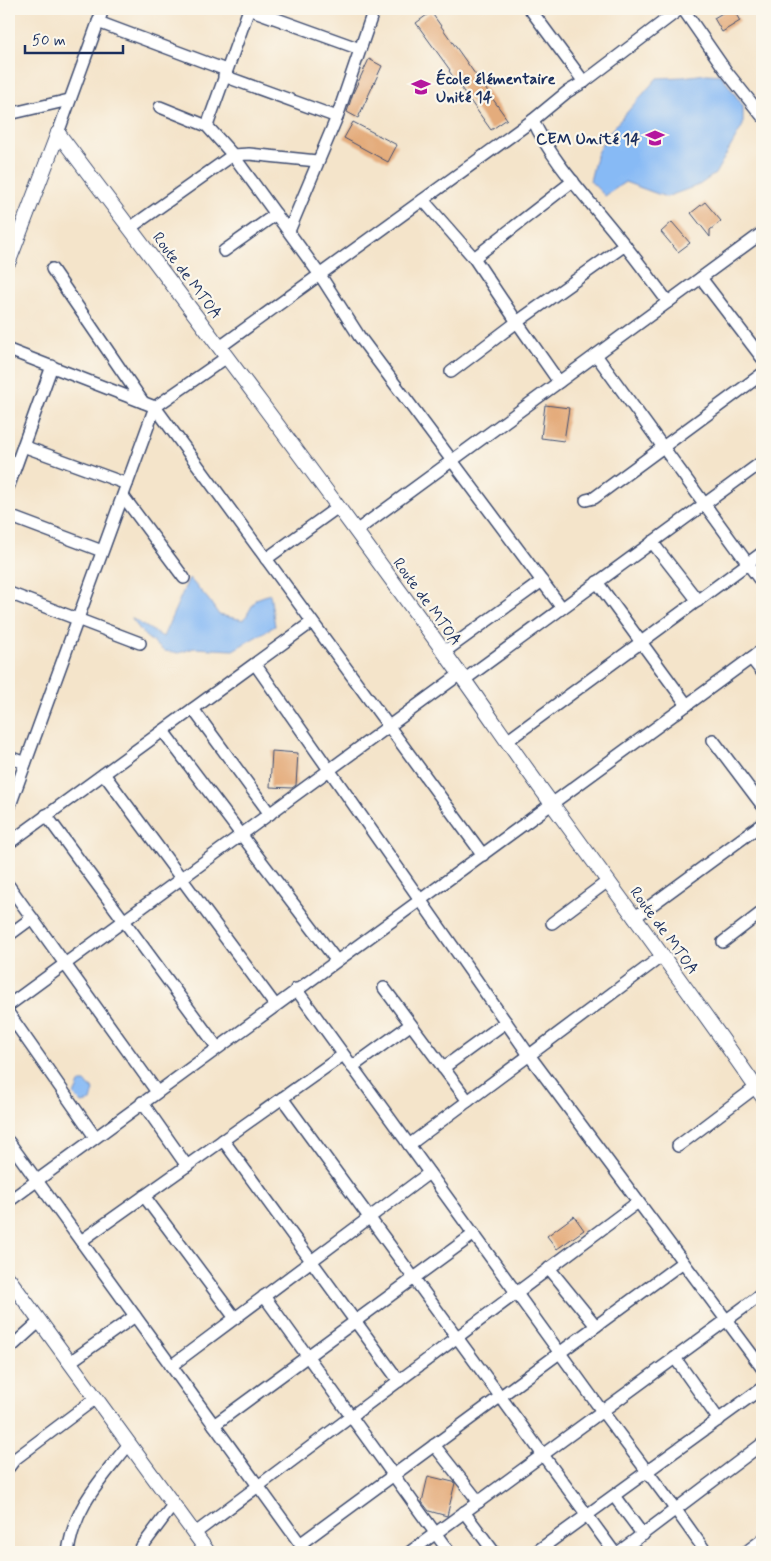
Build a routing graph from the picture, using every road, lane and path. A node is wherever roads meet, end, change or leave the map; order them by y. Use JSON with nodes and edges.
{"nodes":[{"id":1,"x":102,"y":9,"type":"edge"},
{"id":2,"x":249,"y":9,"type":"edge"},
{"id":3,"x":374,"y":9,"type":"edge"},
{"id":4,"x":530,"y":9,"type":"edge"},
{"id":5,"x":681,"y":9,"type":"edge"},
{"id":6,"x":98,"y":22,"type":"junction"},
{"id":7,"x":360,"y":49,"type":"junction"},
{"id":8,"x":225,"y":73,"type":"junction"},
{"id":9,"x":584,"y":82,"type":"junction"},
{"id":10,"x":69,"y":100,"type":"junction"},
{"id":11,"x":160,"y":107,"type":"dead end"},
{"id":12,"x":9,"y":114,"type":"edge"},
{"id":13,"x":762,"y":116,"type":"edge"},
{"id":14,"x":337,"y":117,"type":"junction"},
{"id":15,"x":533,"y":120,"type":"junction"},
{"id":16,"x":206,"y":126,"type":"junction"},
{"id":17,"x":58,"y":133,"type":"junction"},
{"id":18,"x":233,"y":155,"type":"junction"},
{"id":19,"x":317,"y":160,"type":"junction"},
{"id":20,"x":573,"y":181,"type":"junction"},
{"id":21,"x":423,"y":200,"type":"junction"},
{"id":22,"x":276,"y":214,"type":"junction"},
{"id":23,"x":130,"y":228,"type":"junction"},
{"id":24,"x":288,"y":231,"type":"junction"},
{"id":25,"x":762,"y":234,"type":"edge"},
{"id":26,"x":625,"y":245,"type":"junction"},
{"id":27,"x":224,"y":251,"type":"dead end"},
{"id":28,"x":10,"y":257,"type":"edge"},
{"id":29,"x":474,"y":258,"type":"junction"},
{"id":30,"x":52,"y":270,"type":"dead end"},
{"id":31,"x":320,"y":275,"type":"junction"},
{"id":32,"x":700,"y":278,"type":"junction"},
{"id":33,"x":668,"y":302,"type":"junction"},
{"id":34,"x":516,"y":322,"type":"junction"},
{"id":35,"x":9,"y":350,"type":"edge"},
{"id":36,"x":223,"y":352,"type":"junction"},
{"id":37,"x":596,"y":355,"type":"junction"},
{"id":38,"x":762,"y":358,"type":"edge"},
{"id":39,"x":52,"y":366,"type":"junction"},
{"id":40,"x":451,"y":372,"type":"dead end"},
{"id":41,"x":762,"y":374,"type":"edge"},
{"id":42,"x":560,"y":382,"type":"junction"},
{"id":43,"x":144,"y":403,"type":"junction"},
{"id":44,"x":155,"y":407,"type":"junction"},
{"id":45,"x":23,"y":446,"type":"junction"},
{"id":46,"x":664,"y":446,"type":"junction"},
{"id":47,"x":452,"y":460,"type":"junction"},
{"id":48,"x":762,"y":462,"type":"edge"},
{"id":49,"x":127,"y":484,"type":"junction"},
{"id":50,"x":9,"y":485,"type":"edge"},
{"id":51,"x":122,"y":496,"type":"junction"},
{"id":52,"x":586,"y":500,"type":"dead end"},
{"id":53,"x":704,"y":504,"type":"junction"},
{"id":54,"x":338,"y":507,"type":"junction"},
{"id":55,"x":9,"y":516,"type":"edge"},
{"id":56,"x":356,"y":531,"type":"junction"},
{"id":57,"x":652,"y":542,"type":"junction"},
{"id":58,"x":102,"y":552,"type":"junction"},
{"id":59,"x":762,"y":553,"type":"edge"},
{"id":60,"x":266,"y":559,"type":"junction"},
{"id":61,"x":748,"y":564,"type":"junction"},
{"id":62,"x":184,"y":578,"type":"dead end"},
{"id":63,"x":542,"y":581,"type":"junction"},
{"id":64,"x":597,"y":582,"type":"junction"},
{"id":65,"x":762,"y":583,"type":"edge"},
{"id":66,"x":9,"y":593,"type":"edge"},
{"id":67,"x":698,"y":601,"type":"junction"},
{"id":68,"x":562,"y":608,"type":"junction"},
{"id":69,"x":77,"y":619,"type":"junction"},
{"id":70,"x":312,"y":622,"type":"junction"},
{"id":71,"x":641,"y":642,"type":"junction"},
{"id":72,"x":140,"y":643,"type":"dead end"},
{"id":73,"x":762,"y":650,"type":"edge"},
{"id":74,"x":444,"y":652,"type":"junction"},
{"id":75,"x":751,"y":658,"type":"junction"},
{"id":76,"x":255,"y":664,"type":"junction"},
{"id":77,"x":762,"y":672,"type":"edge"},
{"id":78,"x":462,"y":677,"type":"junction"},
{"id":79,"x":687,"y":705,"type":"junction"},
{"id":80,"x":193,"y":709,"type":"junction"},
{"id":81,"x":389,"y":726,"type":"junction"},
{"id":82,"x":163,"y":731,"type":"junction"},
{"id":83,"x":713,"y":740,"type":"dead end"},
{"id":84,"x":507,"y":741,"type":"junction"},
{"id":85,"x":9,"y":757,"type":"edge"},
{"id":86,"x":25,"y":763,"type":"junction"},
{"id":87,"x":330,"y":770,"type":"junction"},
{"id":88,"x":104,"y":774,"type":"junction"},
{"id":89,"x":552,"y":804,"type":"junction"},
{"id":90,"x":762,"y":805,"type":"edge"},
{"id":91,"x":9,"y":808,"type":"edge"},
{"id":92,"x":270,"y":814,"type":"junction"},
{"id":93,"x":46,"y":815,"type":"junction"},
{"id":94,"x":760,"y":830,"type":"edge"},
{"id":95,"x":242,"y":835,"type":"junction"},
{"id":96,"x":10,"y":840,"type":"edge"},
{"id":97,"x":483,"y":854,"type":"junction"},
{"id":98,"x":182,"y":878,"type":"junction"},
{"id":99,"x":608,"y":881,"type":"junction"},
{"id":100,"x":9,"y":886,"type":"edge"},
{"id":101,"x":421,"y":900,"type":"junction"},
{"id":102,"x":762,"y":912,"type":"edge"},
{"id":103,"x":32,"y":918,"type":"junction"},
{"id":104,"x":634,"y":918,"type":"junction"},
{"id":105,"x":124,"y":921,"type":"junction"},
{"id":106,"x":552,"y":923,"type":"dead end"},
{"id":107,"x":9,"y":935,"type":"edge"},
{"id":108,"x":723,"y":942,"type":"dead end"},
{"id":109,"x":662,"y":956,"type":"junction"},
{"id":110,"x":336,"y":960,"type":"junction"},
{"id":111,"x":65,"y":964,"type":"junction"},
{"id":112,"x":384,"y":988,"type":"dead end"},
{"id":113,"x":296,"y":989,"type":"junction"},
{"id":114,"x":275,"y":1004,"type":"junction"},
{"id":115,"x":9,"y":1005,"type":"edge"},
{"id":116,"x":9,"y":1014,"type":"edge"},
{"id":117,"x":506,"y":1022,"type":"junction"},
{"id":118,"x":410,"y":1025,"type":"junction"},
{"id":119,"x":218,"y":1047,"type":"junction"},
{"id":120,"x":343,"y":1055,"type":"junction"},
{"id":121,"x":529,"y":1055,"type":"junction"},
{"id":122,"x":352,"y":1067,"type":"junction"},
{"id":123,"x":443,"y":1068,"type":"junction"},
{"id":124,"x":759,"y":1091,"type":"edge"},
{"id":125,"x":157,"y":1092,"type":"junction"},
{"id":126,"x":282,"y":1098,"type":"junction"},
{"id":127,"x":468,"y":1101,"type":"junction"},
{"id":128,"x":142,"y":1102,"type":"junction"},
{"id":129,"x":95,"y":1137,"type":"junction"},
{"id":130,"x":223,"y":1140,"type":"junction"},
{"id":131,"x":9,"y":1142,"type":"edge"},
{"id":132,"x":409,"y":1145,"type":"junction"},
{"id":133,"x":678,"y":1146,"type":"dead end"},
{"id":134,"x":187,"y":1166,"type":"junction"},
{"id":135,"x":429,"y":1173,"type":"junction"},
{"id":136,"x":36,"y":1180,"type":"junction"},
{"id":137,"x":144,"y":1196,"type":"junction"},
{"id":138,"x":9,"y":1200,"type":"edge"},
{"id":139,"x":638,"y":1202,"type":"junction"},
{"id":140,"x":370,"y":1218,"type":"junction"},
{"id":141,"x":474,"y":1234,"type":"junction"},
{"id":142,"x":80,"y":1241,"type":"junction"},
{"id":143,"x":311,"y":1261,"type":"junction"},
{"id":144,"x":683,"y":1262,"type":"junction"},
{"id":145,"x":549,"y":1268,"type":"junction"},
{"id":146,"x":414,"y":1278,"type":"junction"},
{"id":147,"x":9,"y":1279,"type":"edge"},
{"id":148,"x":516,"y":1293,"type":"junction"},
{"id":149,"x":762,"y":1294,"type":"edge"},
{"id":150,"x":264,"y":1296,"type":"junction"},
{"id":151,"x":135,"y":1316,"type":"junction"},
{"id":152,"x":235,"y":1318,"type":"junction"},
{"id":153,"x":726,"y":1320,"type":"junction"},
{"id":154,"x":40,"y":1321,"type":"junction"},
{"id":155,"x":355,"y":1321,"type":"junction"},
{"id":156,"x":596,"y":1326,"type":"junction"},
{"id":157,"x":457,"y":1337,"type":"junction"},
{"id":158,"x":9,"y":1348,"type":"edge"},
{"id":159,"x":560,"y":1353,"type":"junction"},
{"id":160,"x":307,"y":1356,"type":"junction"},
{"id":161,"x":675,"y":1358,"type":"junction"},
{"id":162,"x":70,"y":1362,"type":"junction"},
{"id":163,"x":171,"y":1366,"type":"junction"},
{"id":164,"x":762,"y":1368,"type":"edge"},
{"id":165,"x":399,"y":1381,"type":"junction"},
{"id":166,"x":762,"y":1388,"type":"edge"},
{"id":167,"x":500,"y":1396,"type":"junction"},
{"id":168,"x":96,"y":1398,"type":"junction"},
{"id":169,"x":602,"y":1412,"type":"junction"},
{"id":170,"x":351,"y":1416,"type":"junction"},
{"id":171,"x":719,"y":1420,"type":"junction"},
{"id":172,"x":214,"y":1425,"type":"junction"},
{"id":173,"x":129,"y":1444,"type":"junction"},
{"id":174,"x":762,"y":1444,"type":"edge"},
{"id":175,"x":434,"y":1445,"type":"junction"},
{"id":176,"x":543,"y":1455,"type":"junction"},
{"id":177,"x":9,"y":1467,"type":"edge"},
{"id":178,"x":647,"y":1472,"type":"junction"},
{"id":179,"x":393,"y":1475,"type":"junction"},
{"id":180,"x":258,"y":1486,"type":"junction"},
{"id":181,"x":614,"y":1496,"type":"junction"},
{"id":182,"x":478,"y":1502,"type":"junction"},
{"id":183,"x":173,"y":1505,"type":"junction"},
{"id":184,"x":676,"y":1510,"type":"junction"},
{"id":185,"x":464,"y":1512,"type":"junction"},
{"id":186,"x":587,"y":1516,"type":"junction"},
{"id":187,"x":194,"y":1534,"type":"junction"},
{"id":188,"x":436,"y":1534,"type":"junction"},
{"id":189,"x":643,"y":1535,"type":"junction"},
{"id":190,"x":762,"y":1540,"type":"edge"},
{"id":191,"x":303,"y":1548,"type":"edge"},
{"id":192,"x":551,"y":1548,"type":"edge"},
{"id":193,"x":68,"y":1552,"type":"edge"},
{"id":194,"x":138,"y":1552,"type":"edge"},
{"id":195,"x":208,"y":1552,"type":"edge"},
{"id":196,"x":410,"y":1552,"type":"edge"},
{"id":197,"x":449,"y":1552,"type":"edge"},
{"id":198,"x":494,"y":1552,"type":"edge"},
{"id":199,"x":536,"y":1552,"type":"edge"},
{"id":200,"x":614,"y":1552,"type":"edge"},
{"id":201,"x":619,"y":1552,"type":"edge"},
{"id":202,"x":706,"y":1552,"type":"edge"},
{"id":203,"x":746,"y":1552,"type":"edge"}],
"edges":[{"from":1,"to":6,"type":"street"},
{"from":2,"to":7,"type":"street"},
{"from":2,"to":8,"type":"street"},
{"from":3,"to":7,"type":"street"},
{"from":4,"to":9,"type":"street"},
{"from":5,"to":9,"type":"street"},
{"from":5,"to":13,"type":"street"},
{"from":6,"to":8,"type":"street"},
{"from":6,"to":10,"type":"street"},
{"from":7,"to":14,"type":"street"},
{"from":8,"to":14,"type":"street"},
{"from":8,"to":16,"type":"street"},
{"from":9,"to":15,"type":"street"},
{"from":10,"to":12,"type":"street"},
{"from":10,"to":17,"type":"street"},
{"from":11,"to":16,"type":"street"},
{"from":14,"to":19,"type":"street"},
{"from":15,"to":20,"type":"street"},
{"from":15,"to":21,"type":"street"},
{"from":16,"to":18,"type":"street"},
{"from":17,"to":23,"type":"street","name":"Route de MTOA"},
{"from":17,"to":28,"type":"street"},
{"from":18,"to":19,"type":"street"},
{"from":18,"to":22,"type":"street"},
{"from":18,"to":23,"type":"street"},
{"from":19,"to":24,"type":"street"},
{"from":20,"to":26,"type":"street"},
{"from":20,"to":29,"type":"street"},
{"from":21,"to":29,"type":"street"},
{"from":21,"to":31,"type":"street"},
{"from":22,"to":24,"type":"street"},
{"from":22,"to":27,"type":"street"},
{"from":23,"to":36,"type":"street","name":"Route de MTOA"},
{"from":24,"to":31,"type":"street"},
{"from":25,"to":32,"type":"street"},
{"from":26,"to":33,"type":"street"},
{"from":26,"to":34,"type":"street"},
{"from":29,"to":34,"type":"street"},
{"from":30,"to":43,"type":"street"},
{"from":31,"to":36,"type":"street"},
{"from":31,"to":47,"type":"street"},
{"from":32,"to":33,"type":"street"},
{"from":32,"to":38,"type":"street"},
{"from":33,"to":37,"type":"street"},
{"from":34,"to":40,"type":"street"},
{"from":34,"to":42,"type":"street"},
{"from":35,"to":39,"type":"street"},
{"from":36,"to":44,"type":"street"},
{"from":36,"to":54,"type":"street","name":"Route de MTOA"},
{"from":37,"to":42,"type":"street"},
{"from":37,"to":46,"type":"street"},
{"from":39,"to":43,"type":"street"},
{"from":39,"to":45,"type":"street"},
{"from":41,"to":46,"type":"street"},
{"from":42,"to":47,"type":"street"},
{"from":43,"to":44,"type":"street"},
{"from":44,"to":49,"type":"street"},
{"from":44,"to":60,"type":"street"},
{"from":45,"to":49,"type":"street"},
{"from":45,"to":50,"type":"street"},
{"from":46,"to":52,"type":"street"},
{"from":46,"to":53,"type":"street"},
{"from":47,"to":56,"type":"street"},
{"from":47,"to":63,"type":"street"},
{"from":48,"to":53,"type":"street"},
{"from":49,"to":51,"type":"street"},
{"from":51,"to":58,"type":"street"},
{"from":51,"to":62,"type":"street"},
{"from":53,"to":57,"type":"street"},
{"from":53,"to":61,"type":"street"},
{"from":54,"to":56,"type":"street","name":"Route de MTOA"},
{"from":54,"to":60,"type":"street"},
{"from":55,"to":58,"type":"street"},
{"from":56,"to":74,"type":"street","name":"Route de MTOA"},
{"from":57,"to":64,"type":"street"},
{"from":57,"to":67,"type":"street"},
{"from":58,"to":69,"type":"street"},
{"from":59,"to":61,"type":"street"},
{"from":60,"to":70,"type":"street"},
{"from":61,"to":65,"type":"street"},
{"from":61,"to":67,"type":"street"},
{"from":63,"to":68,"type":"street"},
{"from":63,"to":74,"type":"street"},
{"from":64,"to":68,"type":"street"},
{"from":64,"to":71,"type":"street"},
{"from":66,"to":69,"type":"street"},
{"from":67,"to":71,"type":"street"},
{"from":68,"to":78,"type":"street"},
{"from":69,"to":72,"type":"street"},
{"from":69,"to":86,"type":"street"},
{"from":70,"to":76,"type":"street"},
{"from":70,"to":81,"type":"street"},
{"from":71,"to":79,"type":"street"},
{"from":71,"to":84,"type":"street"},
{"from":73,"to":75,"type":"street"},
{"from":74,"to":78,"type":"street","name":"Route de MTOA"},
{"from":75,"to":77,"type":"street"},
{"from":75,"to":79,"type":"street"},
{"from":76,"to":80,"type":"street"},
{"from":76,"to":87,"type":"street"},
{"from":78,"to":81,"type":"street"},
{"from":78,"to":84,"type":"street","name":"Route de MTOA"},
{"from":79,"to":89,"type":"street"},
{"from":80,"to":82,"type":"street"},
{"from":80,"to":92,"type":"street"},
{"from":81,"to":87,"type":"street"},
{"from":81,"to":97,"type":"street"},
{"from":82,"to":88,"type":"street"},
{"from":82,"to":95,"type":"street"},
{"from":83,"to":90,"type":"street"},
{"from":84,"to":89,"type":"street","name":"Route de MTOA"},
{"from":85,"to":86,"type":"street"},
{"from":86,"to":91,"type":"street"},
{"from":87,"to":92,"type":"street"},
{"from":87,"to":101,"type":"street"},
{"from":88,"to":93,"type":"street"},
{"from":88,"to":98,"type":"street"},
{"from":89,"to":97,"type":"street"},
{"from":89,"to":99,"type":"street","name":"Route de MTOA"},
{"from":92,"to":95,"type":"street"},
{"from":93,"to":96,"type":"street"},
{"from":93,"to":105,"type":"street"},
{"from":94,"to":104,"type":"street"},
{"from":95,"to":98,"type":"street"},
{"from":95,"to":110,"type":"street"},
{"from":97,"to":101,"type":"street"},
{"from":98,"to":105,"type":"street"},
{"from":98,"to":114,"type":"street"},
{"from":99,"to":104,"type":"street","name":"Route de MTOA"},
{"from":99,"to":106,"type":"street"},
{"from":100,"to":103,"type":"street"},
{"from":101,"to":110,"type":"street"},
{"from":101,"to":117,"type":"street"},
{"from":102,"to":108,"type":"street"},
{"from":103,"to":107,"type":"street"},
{"from":103,"to":111,"type":"street"},
{"from":104,"to":109,"type":"street","name":"Route de MTOA"},
{"from":105,"to":111,"type":"street"},
{"from":105,"to":119,"type":"street"},
{"from":109,"to":121,"type":"street"},
{"from":109,"to":124,"type":"street","name":"Route de MTOA"},
{"from":110,"to":113,"type":"street"},
{"from":111,"to":115,"type":"street"},
{"from":111,"to":125,"type":"street"},
{"from":112,"to":118,"type":"street"},
{"from":113,"to":114,"type":"street"},
{"from":113,"to":120,"type":"street"},
{"from":114,"to":119,"type":"street"},
{"from":116,"to":129,"type":"street"},
{"from":117,"to":121,"type":"street"},
{"from":117,"to":123,"type":"street"},
{"from":118,"to":122,"type":"street"},
{"from":118,"to":123,"type":"street"},
{"from":119,"to":125,"type":"street"},
{"from":120,"to":122,"type":"street"},
{"from":120,"to":126,"type":"street"},
{"from":121,"to":127,"type":"street"},
{"from":121,"to":139,"type":"street"},
{"from":122,"to":132,"type":"street"},
{"from":123,"to":127,"type":"street"},
{"from":124,"to":133,"type":"street"},
{"from":125,"to":128,"type":"street"},
{"from":126,"to":130,"type":"street"},
{"from":126,"to":140,"type":"street"},
{"from":127,"to":132,"type":"street"},
{"from":128,"to":129,"type":"street"},
{"from":128,"to":134,"type":"street"},
{"from":129,"to":136,"type":"street"},
{"from":130,"to":134,"type":"street"},
{"from":130,"to":143,"type":"street"},
{"from":131,"to":136,"type":"street"},
{"from":132,"to":135,"type":"street"},
{"from":134,"to":137,"type":"street"},
{"from":135,"to":140,"type":"street"},
{"from":135,"to":141,"type":"street"},
{"from":136,"to":138,"type":"street"},
{"from":136,"to":142,"type":"street"},
{"from":137,"to":142,"type":"street"},
{"from":137,"to":152,"type":"street"},
{"from":139,"to":144,"type":"street"},
{"from":139,"to":145,"type":"street"},
{"from":140,"to":143,"type":"street"},
{"from":140,"to":146,"type":"street"},
{"from":141,"to":146,"type":"street"},
{"from":141,"to":148,"type":"street"},
{"from":142,"to":151,"type":"street"},
{"from":143,"to":150,"type":"street"},
{"from":143,"to":155,"type":"street"},
{"from":144,"to":153,"type":"street"},
{"from":144,"to":156,"type":"street"},
{"from":145,"to":148,"type":"street"},
{"from":145,"to":156,"type":"street"},
{"from":146,"to":155,"type":"street"},
{"from":146,"to":157,"type":"street"},
{"from":147,"to":154,"type":"street"},
{"from":148,"to":157,"type":"street"},
{"from":148,"to":159,"type":"street"},
{"from":149,"to":153,"type":"street"},
{"from":150,"to":152,"type":"street"},
{"from":150,"to":160,"type":"street"},
{"from":151,"to":162,"type":"street"},
{"from":151,"to":163,"type":"street"},
{"from":152,"to":163,"type":"street"},
{"from":153,"to":161,"type":"street"},
{"from":153,"to":164,"type":"street"},
{"from":154,"to":158,"type":"street"},
{"from":154,"to":162,"type":"street"},
{"from":155,"to":160,"type":"street"},
{"from":155,"to":165,"type":"street"},
{"from":156,"to":159,"type":"street"},
{"from":157,"to":165,"type":"street"},
{"from":157,"to":167,"type":"street"},
{"from":159,"to":167,"type":"street"},
{"from":159,"to":169,"type":"street"},
{"from":160,"to":170,"type":"street"},
{"from":160,"to":172,"type":"street"},
{"from":161,"to":169,"type":"street"},
{"from":161,"to":171,"type":"street"},
{"from":162,"to":168,"type":"street"},
{"from":163,"to":172,"type":"street"},
{"from":165,"to":170,"type":"street"},
{"from":166,"to":171,"type":"street"},
{"from":167,"to":175,"type":"street"},
{"from":167,"to":176,"type":"street"},
{"from":168,"to":173,"type":"street"},
{"from":168,"to":177,"type":"street"},
{"from":169,"to":176,"type":"street"},
{"from":169,"to":178,"type":"street"},
{"from":170,"to":179,"type":"street"},
{"from":170,"to":180,"type":"street"},
{"from":171,"to":178,"type":"street"},
{"from":172,"to":180,"type":"street"},
{"from":173,"to":183,"type":"street"},
{"from":173,"to":193,"type":"street"},
{"from":174,"to":184,"type":"street"},
{"from":175,"to":179,"type":"street"},
{"from":175,"to":182,"type":"street"},
{"from":176,"to":182,"type":"street"},
{"from":176,"to":186,"type":"street"},
{"from":178,"to":181,"type":"street"},
{"from":178,"to":184,"type":"street"},
{"from":179,"to":188,"type":"street"},
{"from":179,"to":191,"type":"street"},
{"from":180,"to":187,"type":"street"},
{"from":180,"to":191,"type":"street"},
{"from":181,"to":186,"type":"street"},
{"from":181,"to":189,"type":"street"},
{"from":182,"to":185,"type":"street"},
{"from":183,"to":187,"type":"street"},
{"from":183,"to":194,"type":"street"},
{"from":184,"to":189,"type":"street"},
{"from":184,"to":202,"type":"street"},
{"from":185,"to":188,"type":"street"},
{"from":185,"to":198,"type":"street"},
{"from":186,"to":192,"type":"street"},
{"from":186,"to":200,"type":"street"},
{"from":187,"to":195,"type":"street"},
{"from":188,"to":196,"type":"street"},
{"from":188,"to":197,"type":"street"},
{"from":189,"to":201,"type":"street"},
{"from":190,"to":203,"type":"street"},
{"from":192,"to":199,"type":"street"}]}
